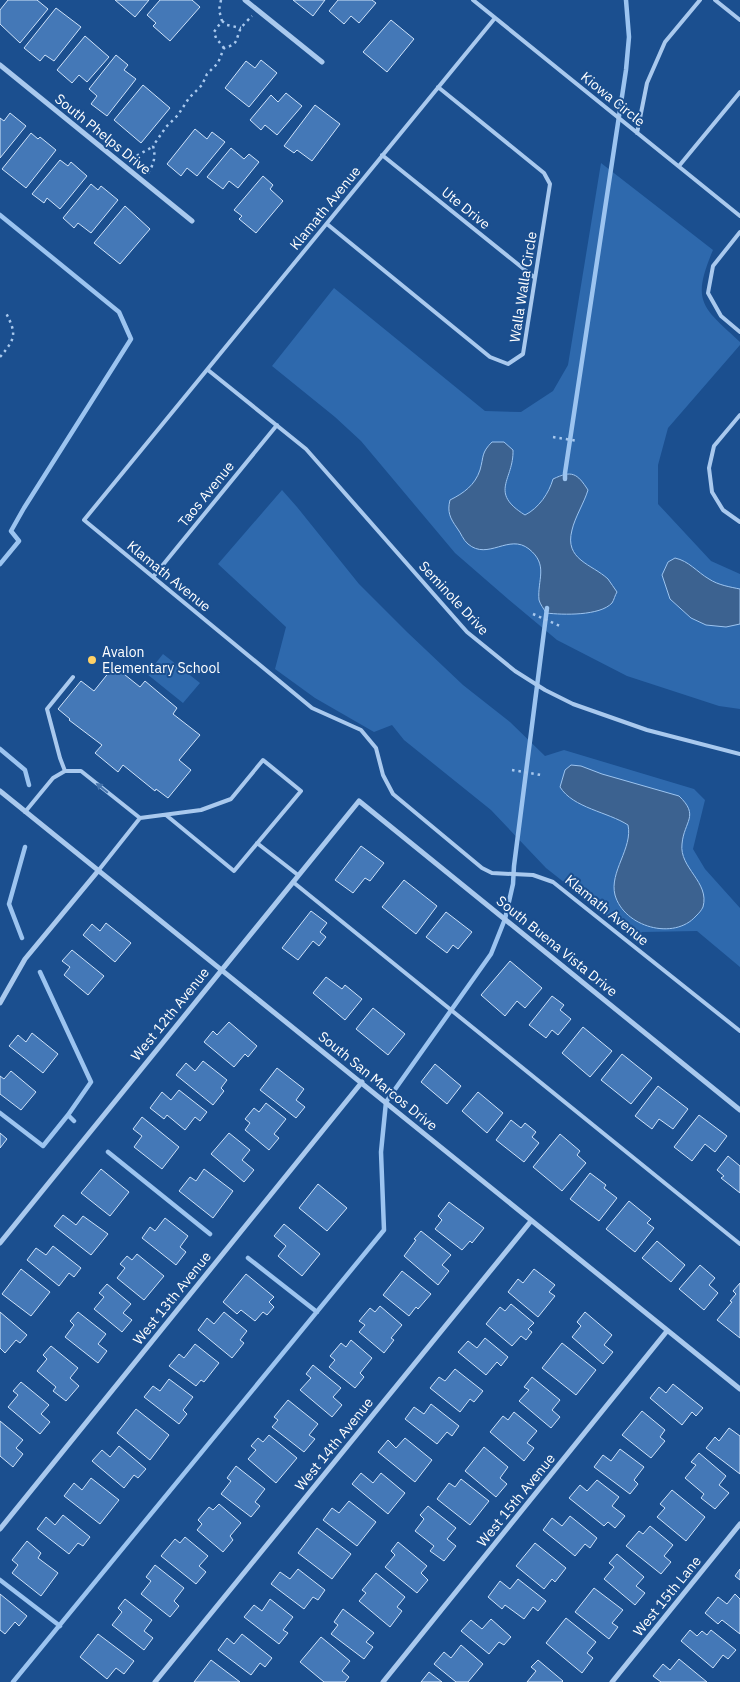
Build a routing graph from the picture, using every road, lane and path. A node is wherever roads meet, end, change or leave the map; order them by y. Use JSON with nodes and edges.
{"nodes":[{"id":1,"x":221,"y":0,"type":"edge"},
{"id":2,"x":245,"y":0,"type":"edge"},
{"id":3,"x":473,"y":0,"type":"edge"},
{"id":4,"x":700,"y":0,"type":"edge"},
{"id":5,"x":715,"y":0,"type":"edge"},
{"id":6,"x":257,"y":10,"type":"junction"},
{"id":7,"x":495,"y":18,"type":"junction"},
{"id":8,"x":740,"y":20,"type":"edge"},
{"id":9,"x":222,"y":21,"type":"junction"},
{"id":10,"x":241,"y":28,"type":"junction"},
{"id":11,"x":224,"y":48,"type":"junction"},
{"id":12,"x":322,"y":62,"type":"dead end"},
{"id":13,"x":0,"y":65,"type":"edge"},
{"id":14,"x":438,"y":87,"type":"junction"},
{"id":15,"x":740,"y":92,"type":"edge"},
{"id":16,"x":637,"y":133,"type":"junction"},
{"id":17,"x":153,"y":146,"type":"junction"},
{"id":18,"x":382,"y":155,"type":"junction"},
{"id":19,"x":679,"y":166,"type":"junction"},
{"id":20,"x":126,"y":167,"type":"junction"},
{"id":21,"x":143,"y":181,"type":"junction"},
{"id":22,"x":740,"y":216,"type":"edge"},
{"id":23,"x":192,"y":220,"type":"dead end"},
{"id":24,"x":327,"y":224,"type":"junction"},
{"id":25,"x":740,"y":232,"type":"edge"},
{"id":26,"x":535,"y":278,"type":"junction"},
{"id":27,"x":5,"y":311,"type":"dead end"},
{"id":28,"x":740,"y":332,"type":"edge"},
{"id":29,"x":0,"y":357,"type":"edge"},
{"id":30,"x":208,"y":370,"type":"junction"},
{"id":31,"x":740,"y":415,"type":"edge"},
{"id":32,"x":277,"y":425,"type":"junction"},
{"id":33,"x":553,"y":437,"type":"dead end"},
{"id":34,"x":578,"y":442,"type":"dead end"},
{"id":35,"x":740,"y":522,"type":"edge"},
{"id":36,"x":153,"y":577,"type":"junction"},
{"id":37,"x":534,"y":614,"type":"dead end"},
{"id":38,"x":560,"y":626,"type":"dead end"},
{"id":39,"x":74,"y":676,"type":"dead end"},
{"id":40,"x":740,"y":754,"type":"edge"},
{"id":41,"x":65,"y":770,"type":"junction"},
{"id":42,"x":512,"y":770,"type":"dead end"},
{"id":43,"x":541,"y":775,"type":"dead end"},
{"id":44,"x":0,"y":791,"type":"edge"},
{"id":45,"x":360,"y":800,"type":"joint"},
{"id":46,"x":25,"y":812,"type":"junction"},
{"id":47,"x":166,"y":815,"type":"junction"},
{"id":48,"x":140,"y":818,"type":"junction"},
{"id":49,"x":257,"y":843,"type":"junction"},
{"id":50,"x":98,"y":871,"type":"junction"},
{"id":51,"x":298,"y":875,"type":"junction"},
{"id":52,"x":292,"y":882,"type":"junction"},
{"id":53,"x":221,"y":970,"type":"junction"},
{"id":54,"x":0,"y":1003,"type":"edge"},
{"id":55,"x":740,"y":1031,"type":"edge"},
{"id":56,"x":362,"y":1082,"type":"junction"},
{"id":57,"x":740,"y":1110,"type":"edge"},
{"id":58,"x":531,"y":1221,"type":"junction"},
{"id":59,"x":0,"y":1243,"type":"edge"},
{"id":60,"x":740,"y":1244,"type":"edge"},
{"id":61,"x":667,"y":1331,"type":"junction"},
{"id":62,"x":740,"y":1390,"type":"edge"},
{"id":63,"x":740,"y":1524,"type":"edge"},
{"id":64,"x":0,"y":1529,"type":"edge"},
{"id":65,"x":155,"y":1682,"type":"edge"},
{"id":66,"x":383,"y":1682,"type":"edge"},
{"id":67,"x":612,"y":1682,"type":"edge"}],
"edges":[{"from":1,"to":9,"type":"path"},
{"from":2,"to":6,"type":"street"},
{"from":3,"to":7,"type":"lane","name":"Kiowa Circle"},
{"from":4,"to":16,"type":"lane"},
{"from":5,"to":8,"type":"lane"},
{"from":6,"to":10,"type":"path"},
{"from":6,"to":12,"type":"street"},
{"from":7,"to":14,"type":"lane","name":"Klamath Avenue"},
{"from":7,"to":16,"type":"lane","name":"Kiowa Circle"},
{"from":9,"to":10,"type":"path"},
{"from":9,"to":11,"type":"path"},
{"from":10,"to":11,"type":"path"},
{"from":11,"to":17,"type":"path"},
{"from":13,"to":20,"type":"street","name":"South Phelps Drive"},
{"from":14,"to":18,"type":"lane","name":"Klamath Avenue"},
{"from":14,"to":26,"type":"lane","name":"Walla Walla Circle"},
{"from":15,"to":19,"type":"lane"},
{"from":16,"to":19,"type":"lane","name":"Kiowa Circle"},
{"from":17,"to":20,"type":"path"},
{"from":17,"to":21,"type":"path"},
{"from":18,"to":24,"type":"lane","name":"Klamath Avenue"},
{"from":18,"to":26,"type":"lane","name":"Ute Drive"},
{"from":19,"to":22,"type":"lane","name":"Kiowa Circle"},
{"from":20,"to":21,"type":"street","name":"South Phelps Drive"},
{"from":21,"to":23,"type":"street","name":"South Phelps Drive"},
{"from":24,"to":26,"type":"lane","name":"Walla Walla Circle"},
{"from":24,"to":30,"type":"lane","name":"Klamath Avenue"},
{"from":25,"to":28,"type":"lane"},
{"from":27,"to":29,"type":"path"},
{"from":30,"to":32,"type":"lane","name":"Seminole Drive"},
{"from":30,"to":36,"type":"lane","name":"Klamath Avenue"},
{"from":31,"to":35,"type":"lane"},
{"from":32,"to":36,"type":"lane","name":"Taos Avenue"},
{"from":32,"to":40,"type":"lane","name":"Seminole Drive"},
{"from":33,"to":34,"type":"path"},
{"from":36,"to":55,"type":"lane","name":"Klamath Avenue"},
{"from":37,"to":38,"type":"path"},
{"from":39,"to":41,"type":"lane"},
{"from":41,"to":46,"type":"lane"},
{"from":48,"to":41,"type":"lane","one_way":true},
{"from":42,"to":43,"type":"path"},
{"from":44,"to":46,"type":"street","name":"South San Marcos Drive"},
{"from":45,"to":51,"type":"street","name":"West 12th Avenue"},
{"from":45,"to":57,"type":"street","name":"South Buena Vista Drive"},
{"from":46,"to":50,"type":"street","name":"South San Marcos Drive"},
{"from":47,"to":48,"type":"lane"},
{"from":47,"to":49,"type":"lane"},
{"from":47,"to":49,"type":"lane"},
{"from":48,"to":50,"type":"lane"},
{"from":49,"to":51,"type":"lane"},
{"from":50,"to":53,"type":"street","name":"South San Marcos Drive"},
{"from":50,"to":54,"type":"street"},
{"from":51,"to":52,"type":"street","name":"West 12th Avenue"},
{"from":52,"to":53,"type":"street","name":"West 12th Avenue"},
{"from":52,"to":60,"type":"lane"},
{"from":53,"to":56,"type":"street","name":"South San Marcos Drive"},
{"from":53,"to":59,"type":"street","name":"West 12th Avenue"},
{"from":56,"to":58,"type":"street","name":"South San Marcos Drive"},
{"from":56,"to":64,"type":"street","name":"West 13th Avenue"},
{"from":58,"to":61,"type":"street","name":"South San Marcos Drive"},
{"from":58,"to":65,"type":"street","name":"West 14th Avenue"},
{"from":61,"to":62,"type":"street","name":"South San Marcos Drive"},
{"from":61,"to":66,"type":"street","name":"West 15th Avenue"},
{"from":63,"to":67,"type":"street","name":"West 15th Lane"}]}
